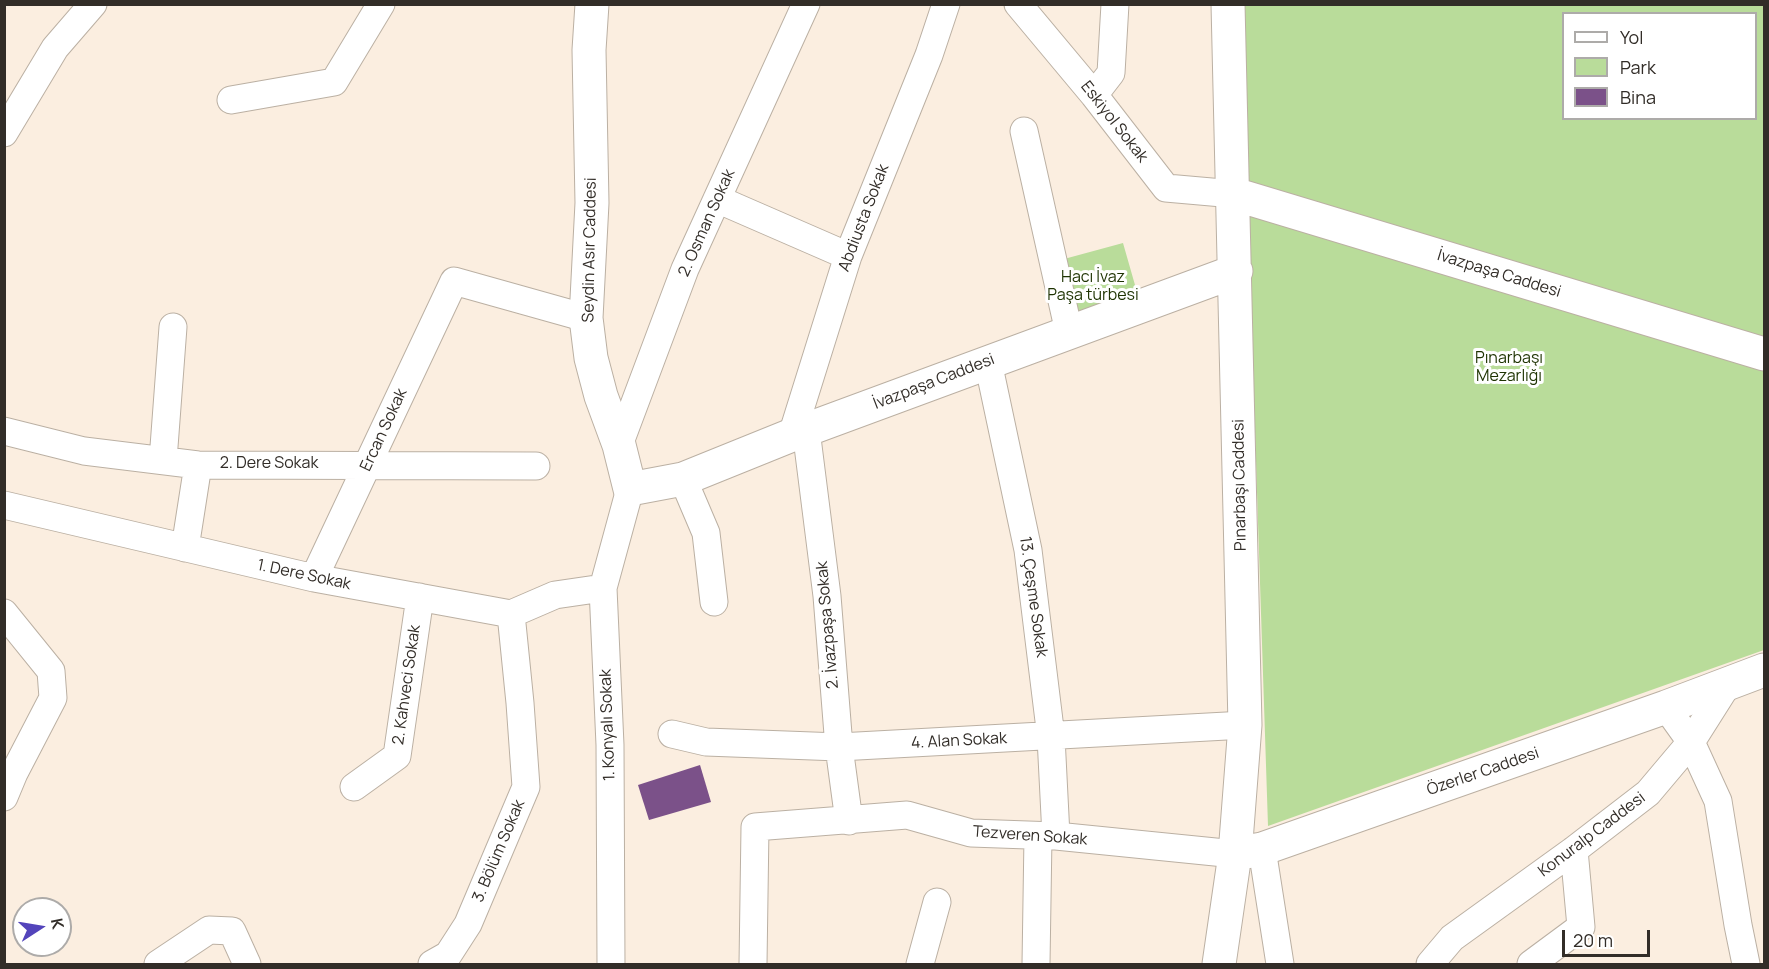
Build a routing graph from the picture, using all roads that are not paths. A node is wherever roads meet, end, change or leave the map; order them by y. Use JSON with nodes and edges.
{"nodes":[{"id":1,"x":93,"y":4,"type":"edge"},
{"id":2,"x":381,"y":4,"type":"edge"},
{"id":3,"x":592,"y":4,"type":"edge"},
{"id":4,"x":806,"y":4,"type":"edge"},
{"id":5,"x":946,"y":4,"type":"edge"},
{"id":6,"x":1018,"y":4,"type":"edge"},
{"id":7,"x":1115,"y":4,"type":"edge"},
{"id":8,"x":1228,"y":4,"type":"edge"},
{"id":9,"x":1094,"y":95,"type":"junction"},
{"id":10,"x":231,"y":100,"type":"dead end"},
{"id":11,"x":1024,"y":131,"type":"dead end"},
{"id":12,"x":4,"y":133,"type":"edge"},
{"id":13,"x":1234,"y":194,"type":"junction"},
{"id":14,"x":717,"y":199,"type":"junction"},
{"id":15,"x":848,"y":256,"type":"junction"},
{"id":16,"x":1236,"y":271,"type":"junction"},
{"id":17,"x":586,"y":318,"type":"junction"},
{"id":18,"x":173,"y":327,"type":"dead end"},
{"id":19,"x":1069,"y":332,"type":"junction"},
{"id":20,"x":1764,"y":354,"type":"edge"},
{"id":21,"x":988,"y":362,"type":"junction"},
{"id":22,"x":4,"y":431,"type":"edge"},
{"id":23,"x":799,"y":432,"type":"junction"},
{"id":24,"x":619,"y":446,"type":"junction"},
{"id":25,"x":163,"y":460,"type":"junction"},
{"id":26,"x":368,"y":464,"type":"junction"},
{"id":27,"x":198,"y":465,"type":"junction"},
{"id":28,"x":536,"y":466,"type":"dead end"},
{"id":29,"x":683,"y":479,"type":"junction"},
{"id":30,"x":630,"y":489,"type":"junction"},
{"id":31,"x":4,"y":506,"type":"edge"},
{"id":32,"x":185,"y":548,"type":"junction"},
{"id":33,"x":314,"y":578,"type":"junction"},
{"id":34,"x":603,"y":588,"type":"junction"},
{"id":35,"x":420,"y":597,"type":"junction"},
{"id":36,"x":714,"y":602,"type":"dead end"},
{"id":37,"x":4,"y":613,"type":"edge"},
{"id":38,"x":511,"y":614,"type":"junction"},
{"id":39,"x":1764,"y":670,"type":"edge"},
{"id":40,"x":1729,"y":682,"type":"junction"},
{"id":41,"x":1666,"y":707,"type":"junction"},
{"id":42,"x":1245,"y":725,"type":"junction"},
{"id":43,"x":672,"y":734,"type":"dead end"},
{"id":44,"x":1051,"y":737,"type":"junction"},
{"id":45,"x":1691,"y":742,"type":"junction"},
{"id":46,"x":839,"y":747,"type":"junction"},
{"id":47,"x":354,"y":787,"type":"dead end"},
{"id":48,"x":4,"y":797,"type":"edge"},
{"id":49,"x":849,"y":821,"type":"junction"},
{"id":50,"x":1047,"y":836,"type":"junction"},
{"id":51,"x":1574,"y":850,"type":"junction"},
{"id":52,"x":1249,"y":851,"type":"junction"},
{"id":53,"x":937,"y":902,"type":"dead end"},
{"id":54,"x":158,"y":964,"type":"edge"},
{"id":55,"x":247,"y":964,"type":"edge"},
{"id":56,"x":432,"y":964,"type":"edge"},
{"id":57,"x":611,"y":964,"type":"edge"},
{"id":58,"x":753,"y":964,"type":"edge"},
{"id":59,"x":920,"y":964,"type":"edge"},
{"id":60,"x":1036,"y":964,"type":"edge"},
{"id":61,"x":1219,"y":964,"type":"edge"},
{"id":62,"x":1280,"y":964,"type":"edge"},
{"id":63,"x":1430,"y":964,"type":"edge"},
{"id":64,"x":1531,"y":964,"type":"edge"},
{"id":65,"x":1746,"y":964,"type":"edge"}],
"edges":[{"from":1,"to":12,"type":"street"},
{"from":2,"to":10,"type":"street"},
{"from":3,"to":17,"type":"main road","name":"Seydin Asır Caddesi"},
{"from":4,"to":14,"type":"street","name":"2. Osman Sokak"},
{"from":5,"to":15,"type":"street","name":"Abdiusta Sokak"},
{"from":6,"to":9,"type":"street","name":"Eskiyol Sokak"},
{"from":7,"to":9,"type":"street"},
{"from":8,"to":13,"type":"main road","name":"Pınarbaşı Caddesi"},
{"from":9,"to":13,"type":"street","name":"Eskiyol Sokak"},
{"from":11,"to":19,"type":"street"},
{"from":13,"to":16,"type":"main road","name":"Pınarbaşı Caddesi"},
{"from":13,"to":20,"type":"main road","name":"İvazpaşa Caddesi"},
{"from":14,"to":15,"type":"street"},
{"from":14,"to":24,"type":"street","name":"2. Osman Sokak"},
{"from":15,"to":23,"type":"street","name":"Abdiusta Sokak"},
{"from":16,"to":19,"type":"main road","name":"İvazpaşa Caddesi"},
{"from":16,"to":42,"type":"main road","name":"Pınarbaşı Caddesi"},
{"from":17,"to":24,"type":"main road","name":"Seydin Asır Caddesi"},
{"from":17,"to":26,"type":"street","name":"Ercan Sokak"},
{"from":18,"to":25,"type":"street"},
{"from":19,"to":21,"type":"main road","name":"İvazpaşa Caddesi"},
{"from":21,"to":23,"type":"main road","name":"İvazpaşa Caddesi"},
{"from":21,"to":44,"type":"street","name":"13. Çeşme Sokak"},
{"from":22,"to":25,"type":"street","name":"2. Dere Sokak"},
{"from":23,"to":29,"type":"main road","name":"İvazpaşa Caddesi"},
{"from":23,"to":46,"type":"street","name":"2. İvazpaşa Sokak"},
{"from":24,"to":30,"type":"main road","name":"Seydin Asır Caddesi"},
{"from":25,"to":27,"type":"street","name":"2. Dere Sokak"},
{"from":26,"to":27,"type":"street","name":"2. Dere Sokak"},
{"from":26,"to":28,"type":"street","name":"2. Dere Sokak"},
{"from":26,"to":33,"type":"street","name":"Ercan Sokak"},
{"from":27,"to":32,"type":"street"},
{"from":29,"to":30,"type":"main road","name":"İvazpaşa Caddesi"},
{"from":29,"to":36,"type":"street"},
{"from":30,"to":34,"type":"street","name":"1. Konyalı Sokak"},
{"from":31,"to":32,"type":"street","name":"1. Dere Sokak"},
{"from":32,"to":33,"type":"street","name":"1. Dere Sokak"},
{"from":33,"to":35,"type":"street","name":"1. Dere Sokak"},
{"from":34,"to":38,"type":"street"},
{"from":34,"to":57,"type":"street","name":"1. Konyalı Sokak"},
{"from":35,"to":38,"type":"street","name":"1. Dere Sokak"},
{"from":35,"to":47,"type":"street","name":"2. Kahveci Sokak"},
{"from":37,"to":48,"type":"street"},
{"from":38,"to":56,"type":"street","name":"3. Bölüm Sokak"},
{"from":39,"to":40,"type":"main road"},
{"from":40,"to":41,"type":"main road","name":"Özerler Caddesi"},
{"from":40,"to":45,"type":"street","name":"Konuralp Caddesi"},
{"from":41,"to":45,"type":"street"},
{"from":41,"to":52,"type":"main road","name":"Özerler Caddesi"},
{"from":42,"to":44,"type":"street","name":"4. Alan Sokak"},
{"from":42,"to":52,"type":"main road","name":"Pınarbaşı Caddesi"},
{"from":43,"to":46,"type":"street","name":"4. Alan Sokak"},
{"from":44,"to":46,"type":"street","name":"4. Alan Sokak"},
{"from":44,"to":50,"type":"street","name":"13. Çeşme Sokak"},
{"from":45,"to":51,"type":"street","name":"Konuralp Caddesi"},
{"from":45,"to":65,"type":"street"},
{"from":46,"to":49,"type":"street","name":"2. İvazpaşa Sokak"},
{"from":49,"to":50,"type":"street","name":"Tezveren Sokak"},
{"from":49,"to":58,"type":"street","name":"Tezveren Sokak"},
{"from":50,"to":52,"type":"street","name":"Tezveren Sokak"},
{"from":50,"to":60,"type":"street","name":"13. Çeşme Sokak"},
{"from":51,"to":63,"type":"street","name":"Konuralp Caddesi"},
{"from":51,"to":64,"type":"street"},
{"from":52,"to":61,"type":"main road","name":"Pınarbaşı Caddesi"},
{"from":52,"to":62,"type":"street"},
{"from":53,"to":59,"type":"street"},
{"from":54,"to":55,"type":"street"}]}
